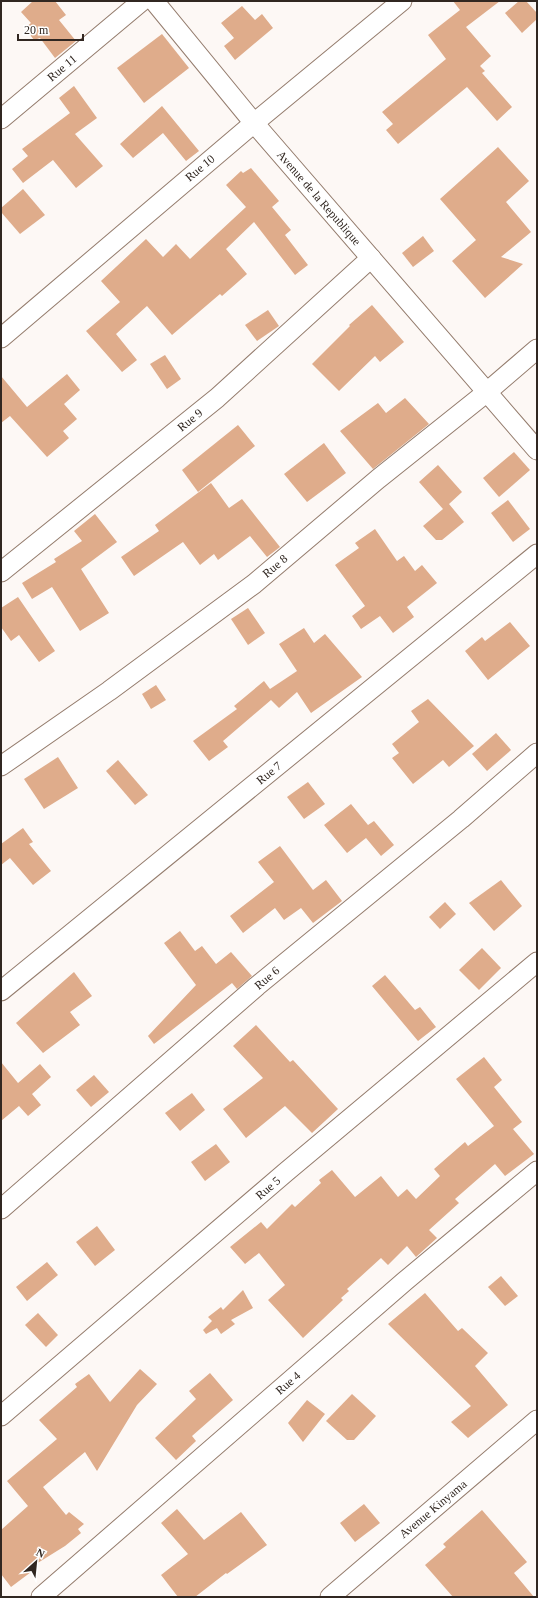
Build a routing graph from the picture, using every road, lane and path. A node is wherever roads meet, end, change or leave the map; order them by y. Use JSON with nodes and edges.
{"nodes":[{"id":1,"x":142,"y":1,"type":"edge"},
{"id":2,"x":154,"y":1,"type":"edge"},
{"id":3,"x":402,"y":1,"type":"edge"},
{"id":4,"x":1,"y":119,"type":"edge"},
{"id":5,"x":254,"y":123,"type":"junction"},
{"id":6,"x":371,"y":258,"type":"junction"},
{"id":7,"x":1,"y":338,"type":"edge"},
{"id":8,"x":537,"y":349,"type":"edge"},
{"id":9,"x":487,"y":392,"type":"junction"},
{"id":10,"x":537,"y":450,"type":"edge"},
{"id":11,"x":537,"y":554,"type":"edge"},
{"id":12,"x":1,"y":572,"type":"edge"},
{"id":13,"x":537,"y":753,"type":"edge"},
{"id":14,"x":1,"y":766,"type":"edge"},
{"id":15,"x":537,"y":962,"type":"edge"},
{"id":16,"x":1,"y":991,"type":"edge"},
{"id":17,"x":537,"y":1171,"type":"edge"},
{"id":18,"x":1,"y":1209,"type":"edge"},
{"id":19,"x":1,"y":1416,"type":"edge"},
{"id":20,"x":537,"y":1420,"type":"edge"},
{"id":21,"x":41,"y":1597,"type":"edge"},
{"id":22,"x":330,"y":1597,"type":"edge"}],
"edges":[{"from":1,"to":4,"type":"street","name":"Rue 11"},
{"from":2,"to":5,"type":"street","name":"Avenue de la Republique"},
{"from":3,"to":5,"type":"street","name":"Rue 10"},
{"from":5,"to":6,"type":"street","name":"Avenue de la Republique"},
{"from":5,"to":7,"type":"street","name":"Rue 10"},
{"from":6,"to":9,"type":"street","name":"Avenue de la Republique"},
{"from":6,"to":12,"type":"street","name":"Rue 9"},
{"from":8,"to":9,"type":"street","name":"Rue 8"},
{"from":9,"to":10,"type":"street","name":"Avenue de la Republique"},
{"from":9,"to":14,"type":"street","name":"Rue 8"},
{"from":11,"to":16,"type":"street","name":"Rue 7"},
{"from":13,"to":18,"type":"street","name":"Rue 6"},
{"from":15,"to":19,"type":"street","name":"Rue 5"},
{"from":17,"to":21,"type":"street","name":"Rue 4"},
{"from":20,"to":22,"type":"street","name":"Avenue Kinyama"}]}
